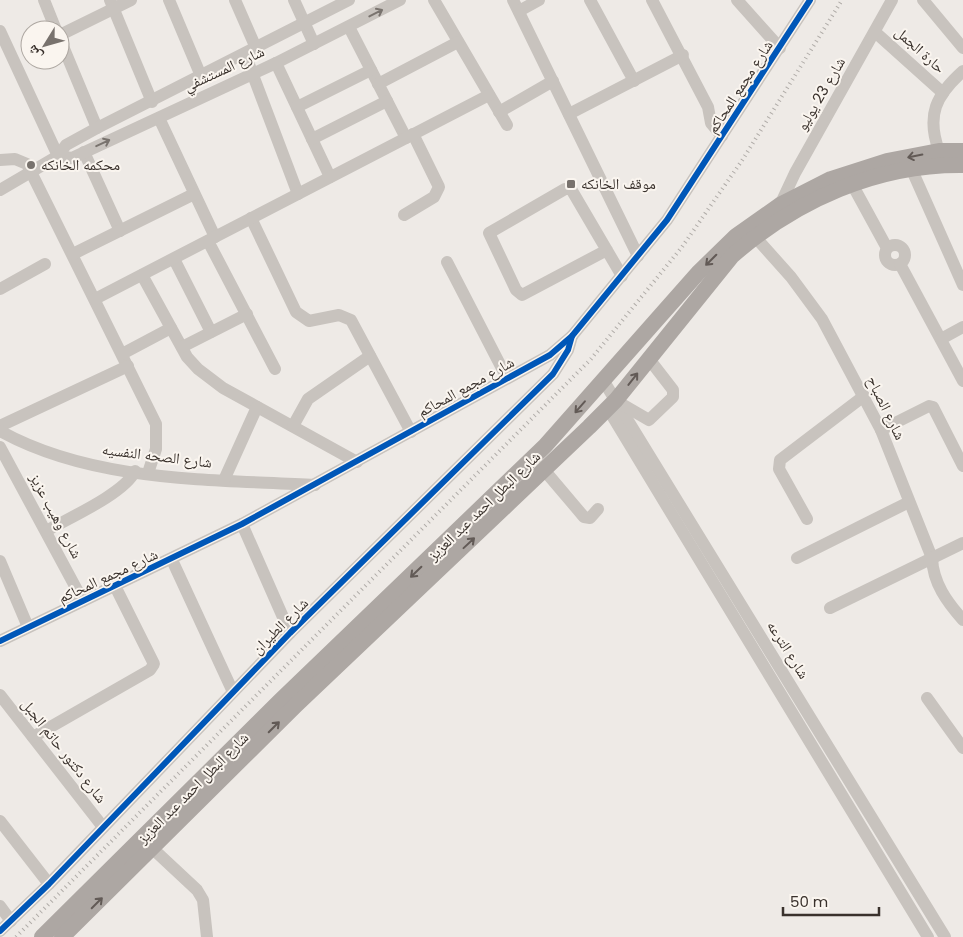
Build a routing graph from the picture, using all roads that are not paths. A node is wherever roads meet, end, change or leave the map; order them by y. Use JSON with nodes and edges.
{"nodes":[{"id":1,"x":44,"y":0,"type":"edge"},
{"id":2,"x":131,"y":0,"type":"edge"},
{"id":3,"x":169,"y":0,"type":"edge"},
{"id":4,"x":235,"y":0,"type":"edge"},
{"id":5,"x":294,"y":0,"type":"edge"},
{"id":6,"x":349,"y":0,"type":"edge"},
{"id":7,"x":400,"y":0,"type":"edge"},
{"id":8,"x":434,"y":0,"type":"edge"},
{"id":9,"x":539,"y":0,"type":"edge"},
{"id":10,"x":590,"y":0,"type":"edge"},
{"id":11,"x":652,"y":0,"type":"edge"},
{"id":12,"x":737,"y":0,"type":"edge"},
{"id":13,"x":810,"y":0,"type":"edge"},
{"id":14,"x":892,"y":0,"type":"edge"},
{"id":15,"x":923,"y":0,"type":"edge"},
{"id":16,"x":112,"y":4,"type":"edge"},
{"id":17,"x":516,"y":6,"type":"edge"},
{"id":18,"x":52,"y":20,"type":"edge"},
{"id":19,"x":304,"y":24,"type":"junction"},
{"id":20,"x":349,"y":27,"type":"junction"},
{"id":21,"x":0,"y":31,"type":"edge"},
{"id":22,"x":70,"y":31,"type":"edge"},
{"id":23,"x":875,"y":32,"type":"junction"},
{"id":24,"x":458,"y":42,"type":"junction"},
{"id":25,"x":314,"y":44,"type":"junction"},
{"id":26,"x":256,"y":48,"type":"junction"},
{"id":27,"x":780,"y":48,"type":"junction"},
{"id":28,"x":963,"y":48,"type":"edge"},
{"id":29,"x":245,"y":54,"type":"junction"},
{"id":30,"x":683,"y":56,"type":"junction"},
{"id":31,"x":70,"y":62,"type":"edge"},
{"id":32,"x":276,"y":63,"type":"junction"},
{"id":33,"x":371,"y":70,"type":"junction"},
{"id":34,"x":963,"y":71,"type":"edge"},
{"id":35,"x":252,"y":74,"type":"junction"},
{"id":36,"x":201,"y":76,"type":"junction"},
{"id":37,"x":553,"y":81,"type":"junction"},
{"id":38,"x":634,"y":81,"type":"junction"},
{"id":39,"x":378,"y":84,"type":"junction"},
{"id":40,"x":943,"y":93,"type":"junction"},
{"id":41,"x":489,"y":95,"type":"junction"},
{"id":42,"x":387,"y":101,"type":"junction"},
{"id":43,"x":152,"y":102,"type":"junction"},
{"id":44,"x":297,"y":107,"type":"junction"},
{"id":45,"x":499,"y":112,"type":"junction"},
{"id":46,"x":569,"y":114,"type":"junction"},
{"id":47,"x":159,"y":118,"type":"junction"},
{"id":48,"x":507,"y":125,"type":"dead end"},
{"id":49,"x":97,"y":128,"type":"junction"},
{"id":50,"x":410,"y":136,"type":"junction"},
{"id":51,"x":722,"y":136,"type":"junction"},
{"id":52,"x":312,"y":139,"type":"junction"},
{"id":53,"x":939,"y":151,"type":"junction"},
{"id":54,"x":963,"y":151,"type":"edge"},
{"id":55,"x":84,"y":152,"type":"junction"},
{"id":56,"x":58,"y":156,"type":"junction"},
{"id":57,"x":0,"y":160,"type":"edge"},
{"id":58,"x":963,"y":165,"type":"edge"},
{"id":59,"x":911,"y":168,"type":"junction"},
{"id":60,"x":31,"y":172,"type":"junction"},
{"id":61,"x":330,"y":177,"type":"junction"},
{"id":62,"x":852,"y":184,"type":"junction"},
{"id":63,"x":0,"y":190,"type":"edge"},
{"id":64,"x":194,"y":194,"type":"junction"},
{"id":65,"x":298,"y":194,"type":"junction"},
{"id":66,"x":780,"y":205,"type":"junction"},
{"id":67,"x":404,"y":215,"type":"dead end"},
{"id":68,"x":251,"y":218,"type":"junction"},
{"id":69,"x":120,"y":231,"type":"junction"},
{"id":70,"x":750,"y":232,"type":"junction"},
{"id":71,"x":212,"y":239,"type":"junction"},
{"id":72,"x":607,"y":250,"type":"junction"},
{"id":73,"x":73,"y":254,"type":"junction"},
{"id":74,"x":638,"y":256,"type":"junction"},
{"id":75,"x":174,"y":259,"type":"junction"},
{"id":76,"x":447,"y":262,"type":"dead end"},
{"id":77,"x":45,"y":264,"type":"dead end"},
{"id":78,"x":142,"y":275,"type":"junction"},
{"id":79,"x":622,"y":276,"type":"junction"},
{"id":80,"x":963,"y":285,"type":"edge"},
{"id":81,"x":0,"y":289,"type":"edge"},
{"id":82,"x":95,"y":299,"type":"junction"},
{"id":83,"x":247,"y":314,"type":"junction"},
{"id":84,"x":963,"y":327,"type":"edge"},
{"id":85,"x":171,"y":328,"type":"junction"},
{"id":86,"x":211,"y":332,"type":"junction"},
{"id":87,"x":572,"y":336,"type":"junction"},
{"id":88,"x":941,"y":339,"type":"junction"},
{"id":89,"x":182,"y":347,"type":"junction"},
{"id":90,"x":122,"y":354,"type":"junction"},
{"id":91,"x":370,"y":356,"type":"junction"},
{"id":92,"x":649,"y":359,"type":"junction"},
{"id":93,"x":128,"y":366,"type":"junction"},
{"id":94,"x":275,"y":369,"type":"dead end"},
{"id":95,"x":507,"y":378,"type":"junction"},
{"id":96,"x":603,"y":380,"type":"junction"},
{"id":97,"x":963,"y":381,"type":"edge"},
{"id":98,"x":864,"y":396,"type":"junction"},
{"id":99,"x":612,"y":404,"type":"junction"},
{"id":100,"x":257,"y":407,"type":"junction"},
{"id":101,"x":293,"y":426,"type":"junction"},
{"id":102,"x":1,"y":429,"type":"edge"},
{"id":103,"x":880,"y":430,"type":"junction"},
{"id":104,"x":411,"y":432,"type":"junction"},
{"id":105,"x":0,"y":447,"type":"edge"},
{"id":106,"x":357,"y":462,"type":"junction"},
{"id":107,"x":963,"y":466,"type":"edge"},
{"id":108,"x":545,"y":471,"type":"junction"},
{"id":109,"x":142,"y":472,"type":"junction"},
{"id":110,"x":224,"y":480,"type":"junction"},
{"id":111,"x":315,"y":485,"type":"junction"},
{"id":112,"x":909,"y":502,"type":"junction"},
{"id":113,"x":598,"y":509,"type":"dead end"},
{"id":114,"x":807,"y":519,"type":"dead end"},
{"id":115,"x":242,"y":524,"type":"junction"},
{"id":116,"x":46,"y":531,"type":"junction"},
{"id":117,"x":963,"y":544,"type":"edge"},
{"id":118,"x":797,"y":558,"type":"dead end"},
{"id":119,"x":932,"y":558,"type":"junction"},
{"id":120,"x":172,"y":560,"type":"junction"},
{"id":121,"x":0,"y":561,"type":"edge"},
{"id":122,"x":115,"y":586,"type":"junction"},
{"id":123,"x":83,"y":601,"type":"junction"},
{"id":124,"x":830,"y":608,"type":"dead end"},
{"id":125,"x":963,"y":620,"type":"edge"},
{"id":126,"x":28,"y":627,"type":"junction"},
{"id":127,"x":290,"y":633,"type":"junction"},
{"id":128,"x":0,"y":641,"type":"edge"},
{"id":129,"x":233,"y":692,"type":"junction"},
{"id":130,"x":0,"y":696,"type":"edge"},
{"id":131,"x":927,"y":698,"type":"dead end"},
{"id":132,"x":33,"y":738,"type":"junction"},
{"id":133,"x":963,"y":748,"type":"edge"},
{"id":134,"x":0,"y":821,"type":"edge"},
{"id":135,"x":103,"y":827,"type":"junction"},
{"id":136,"x":152,"y":848,"type":"junction"},
{"id":137,"x":49,"y":884,"type":"junction"},
{"id":138,"x":0,"y":906,"type":"edge"},
{"id":139,"x":11,"y":921,"type":"junction"},
{"id":140,"x":0,"y":931,"type":"edge"},
{"id":141,"x":42,"y":937,"type":"edge"},
{"id":142,"x":62,"y":937,"type":"edge"},
{"id":143,"x":207,"y":937,"type":"edge"},
{"id":144,"x":928,"y":937,"type":"edge"},
{"id":145,"x":945,"y":937,"type":"edge"}],
"edges":[{"from":1,"to":18,"type":"street"},
{"from":2,"to":16,"type":"street"},
{"from":3,"to":36,"type":"street"},
{"from":4,"to":26,"type":"street"},
{"from":5,"to":19,"type":"street"},
{"from":6,"to":19,"type":"street","name":"شارع المستشفي"},
{"from":20,"to":7,"type":"street","name":"شارع المستشفي","one_way":true},
{"from":8,"to":24,"type":"street"},
{"from":9,"to":17,"type":"street"},
{"from":10,"to":38,"type":"street"},
{"from":11,"to":30,"type":"street"},
{"from":12,"to":27,"type":"street"},
{"from":13,"to":27,"type":"street","name":"شارع مجمع المحاكم"},
{"from":14,"to":23,"type":"street","name":"شارع 23 يوليو"},
{"from":15,"to":28,"type":"street"},
{"from":16,"to":22,"type":"street"},
{"from":16,"to":43,"type":"street"},
{"from":17,"to":37,"type":"street"},
{"from":19,"to":25,"type":"street"},
{"from":19,"to":26,"type":"street","name":"شارع المستشفي"},
{"from":20,"to":25,"type":"street","name":"شارع المستشفي"},
{"from":20,"to":33,"type":"street"},
{"from":21,"to":56,"type":"street"},
{"from":23,"to":40,"type":"street","name":"حارة الجمل"},
{"from":23,"to":66,"type":"street","name":"شارع 23 يوليو"},
{"from":24,"to":39,"type":"street"},
{"from":24,"to":41,"type":"street"},
{"from":25,"to":32,"type":"street","name":"شارع المستشفي"},
{"from":26,"to":29,"type":"street","name":"شارع المستشفي"},
{"from":27,"to":51,"type":"street","name":"شارع مجمع المحاكم"},
{"from":29,"to":35,"type":"street"},
{"from":29,"to":36,"type":"street","name":"شارع المستشفي"},
{"from":30,"to":38,"type":"street"},
{"from":30,"to":51,"type":"street"},
{"from":31,"to":49,"type":"street"},
{"from":32,"to":35,"type":"street","name":"شارع المستشفي"},
{"from":32,"to":44,"type":"street"},
{"from":33,"to":39,"type":"street"},
{"from":33,"to":44,"type":"street"},
{"from":34,"to":40,"type":"street"},
{"from":35,"to":47,"type":"street","name":"شارع المستشفي"},
{"from":35,"to":65,"type":"street"},
{"from":36,"to":43,"type":"street","name":"شارع المستشفي"},
{"from":37,"to":45,"type":"street"},
{"from":37,"to":46,"type":"street"},
{"from":38,"to":46,"type":"street"},
{"from":39,"to":42,"type":"street"},
{"from":40,"to":53,"type":"street"},
{"from":41,"to":45,"type":"street"},
{"from":41,"to":50,"type":"street"},
{"from":42,"to":50,"type":"street"},
{"from":42,"to":52,"type":"street"},
{"from":43,"to":49,"type":"street","name":"شارع المستشفي"},
{"from":44,"to":52,"type":"street"},
{"from":45,"to":48,"type":"street"},
{"from":46,"to":74,"type":"street"},
{"from":55,"to":47,"type":"street","name":"شارع المستشفي","one_way":true},
{"from":47,"to":64,"type":"street"},
{"from":49,"to":56,"type":"street","name":"شارع المستشفي"},
{"from":50,"to":61,"type":"street"},
{"from":50,"to":67,"type":"street"},
{"from":51,"to":74,"type":"street","name":"شارع مجمع المحاكم"},
{"from":52,"to":61,"type":"street"},
{"from":53,"to":54,"type":"main road","name":"شارع البطل احمد عبد العزيز"},
{"from":53,"to":66,"type":"main road","name":"شارع البطل احمد عبد العزيز","one_way":true},
{"from":55,"to":56,"type":"street","name":"شارع المستشفي"},
{"from":55,"to":69,"type":"street"},
{"from":56,"to":60,"type":"street","name":"شارع المستشفي"},
{"from":57,"to":60,"type":"street"},
{"from":58,"to":59,"type":"main road","name":"شارع البطل احمد عبد العزيز"},
{"from":59,"to":62,"type":"main road","name":"شارع البطل احمد عبد العزيز"},
{"from":59,"to":80,"type":"street"},
{"from":60,"to":63,"type":"street","name":"شارع المستشفي"},
{"from":60,"to":73,"type":"street"},
{"from":61,"to":65,"type":"street"},
{"from":62,"to":70,"type":"main road","name":"شارع البطل احمد عبد العزيز"},
{"from":62,"to":88,"type":"street"},
{"from":64,"to":69,"type":"street"},
{"from":64,"to":71,"type":"street"},
{"from":65,"to":68,"type":"street"},
{"from":66,"to":70,"type":"main road","name":"شارع البطل احمد عبد العزيز"},
{"from":68,"to":71,"type":"street"},
{"from":68,"to":91,"type":"street"},
{"from":69,"to":73,"type":"street"},
{"from":70,"to":92,"type":"main road","name":"شارع البطل احمد عبد العزيز"},
{"from":70,"to":96,"type":"main road","name":"شارع البطل احمد عبد العزيز","one_way":true},
{"from":70,"to":98,"type":"street","name":"شارع الصباح"},
{"from":71,"to":75,"type":"street"},
{"from":71,"to":83,"type":"street"},
{"from":72,"to":72,"type":"street"},
{"from":72,"to":79,"type":"street"},
{"from":73,"to":82,"type":"street"},
{"from":74,"to":79,"type":"street","name":"شارع مجمع المحاكم"},
{"from":75,"to":78,"type":"street"},
{"from":75,"to":86,"type":"street"},
{"from":76,"to":95,"type":"street"},
{"from":77,"to":81,"type":"street"},
{"from":78,"to":82,"type":"street"},
{"from":78,"to":85,"type":"street"},
{"from":79,"to":87,"type":"street","name":"شارع مجمع المحاكم"},
{"from":82,"to":90,"type":"street"},
{"from":83,"to":86,"type":"street"},
{"from":83,"to":94,"type":"street"},
{"from":84,"to":88,"type":"street"},
{"from":85,"to":89,"type":"street"},
{"from":85,"to":90,"type":"street"},
{"from":86,"to":89,"type":"street"},
{"from":87,"to":95,"type":"street","name":"شارع مجمع المحاكم"},
{"from":87,"to":127,"type":"street","name":"شارع الطيران"},
{"from":88,"to":97,"type":"street"},
{"from":89,"to":100,"type":"street"},
{"from":90,"to":93,"type":"street"},
{"from":91,"to":101,"type":"street"},
{"from":91,"to":104,"type":"street"},
{"from":99,"to":92,"type":"main road","name":"شارع البطل احمد عبد العزيز","one_way":true},
{"from":92,"to":99,"type":"street"},
{"from":93,"to":102,"type":"street"},
{"from":93,"to":109,"type":"street"},
{"from":95,"to":104,"type":"street","name":"شارع مجمع المحاكم"},
{"from":96,"to":99,"type":"street","name":"شارع الترعه"},
{"from":96,"to":141,"type":"main road","name":"شارع البطل احمد عبد العزيز","one_way":true},
{"from":98,"to":103,"type":"street","name":"شارع الصباح"},
{"from":98,"to":114,"type":"street"},
{"from":99,"to":108,"type":"main road","name":"شارع البطل احمد عبد العزيز"},
{"from":99,"to":144,"type":"street","name":"شارع الترعه"},
{"from":99,"to":145,"type":"street","name":"شارع الترعه"},
{"from":100,"to":101,"type":"street"},
{"from":100,"to":110,"type":"street"},
{"from":101,"to":106,"type":"street"},
{"from":102,"to":109,"type":"street","name":"شارع الصحه النفسيه"},
{"from":103,"to":107,"type":"street"},
{"from":103,"to":112,"type":"street","name":"شارع الصباح"},
{"from":104,"to":106,"type":"street","name":"شارع مجمع المحاكم"},
{"from":105,"to":116,"type":"street","name":"شارع وهيب عزيز"},
{"from":106,"to":111,"type":"street","name":"شارع مجمع المحاكم"},
{"from":108,"to":113,"type":"street"},
{"from":136,"to":108,"type":"main road","name":"شارع البطل احمد عبد العزيز","one_way":true},
{"from":109,"to":110,"type":"street","name":"شارع الصحه النفسيه"},
{"from":109,"to":116,"type":"street"},
{"from":110,"to":111,"type":"street","name":"شارع الصحه النفسيه"},
{"from":111,"to":115,"type":"street","name":"شارع مجمع المحاكم"},
{"from":112,"to":118,"type":"street"},
{"from":112,"to":119,"type":"street","name":"شارع الصباح"},
{"from":115,"to":120,"type":"street","name":"شارع مجمع المحاكم"},
{"from":115,"to":127,"type":"street"},
{"from":116,"to":123,"type":"street","name":"شارع وهيب عزيز"},
{"from":117,"to":119,"type":"street"},
{"from":119,"to":124,"type":"street"},
{"from":119,"to":125,"type":"street","name":"شارع الصباح"},
{"from":120,"to":122,"type":"street","name":"شارع مجمع المحاكم"},
{"from":120,"to":129,"type":"street"},
{"from":121,"to":126,"type":"street"},
{"from":122,"to":123,"type":"street","name":"شارع مجمع المحاكم"},
{"from":122,"to":132,"type":"street"},
{"from":123,"to":126,"type":"street","name":"شارع مجمع المحاكم"},
{"from":126,"to":128,"type":"street","name":"شارع مجمع المحاكم"},
{"from":127,"to":129,"type":"street","name":"شارع الطيران"},
{"from":129,"to":135,"type":"street","name":"شارع الطيران"},
{"from":130,"to":132,"type":"street","name":"شارع دكتور حاتم الجبل"},
{"from":131,"to":133,"type":"street"},
{"from":132,"to":135,"type":"street","name":"شارع دكتور حاتم الجبل"},
{"from":134,"to":137,"type":"street"},
{"from":135,"to":137,"type":"street","name":"شارع الطيران"},
{"from":142,"to":136,"type":"main road","name":"شارع البطل احمد عبد العزيز","one_way":true},
{"from":136,"to":143,"type":"street"},
{"from":137,"to":139,"type":"street","name":"شارع الطيران"},
{"from":138,"to":139,"type":"street"},
{"from":139,"to":140,"type":"street","name":"شارع الطيران"}]}
